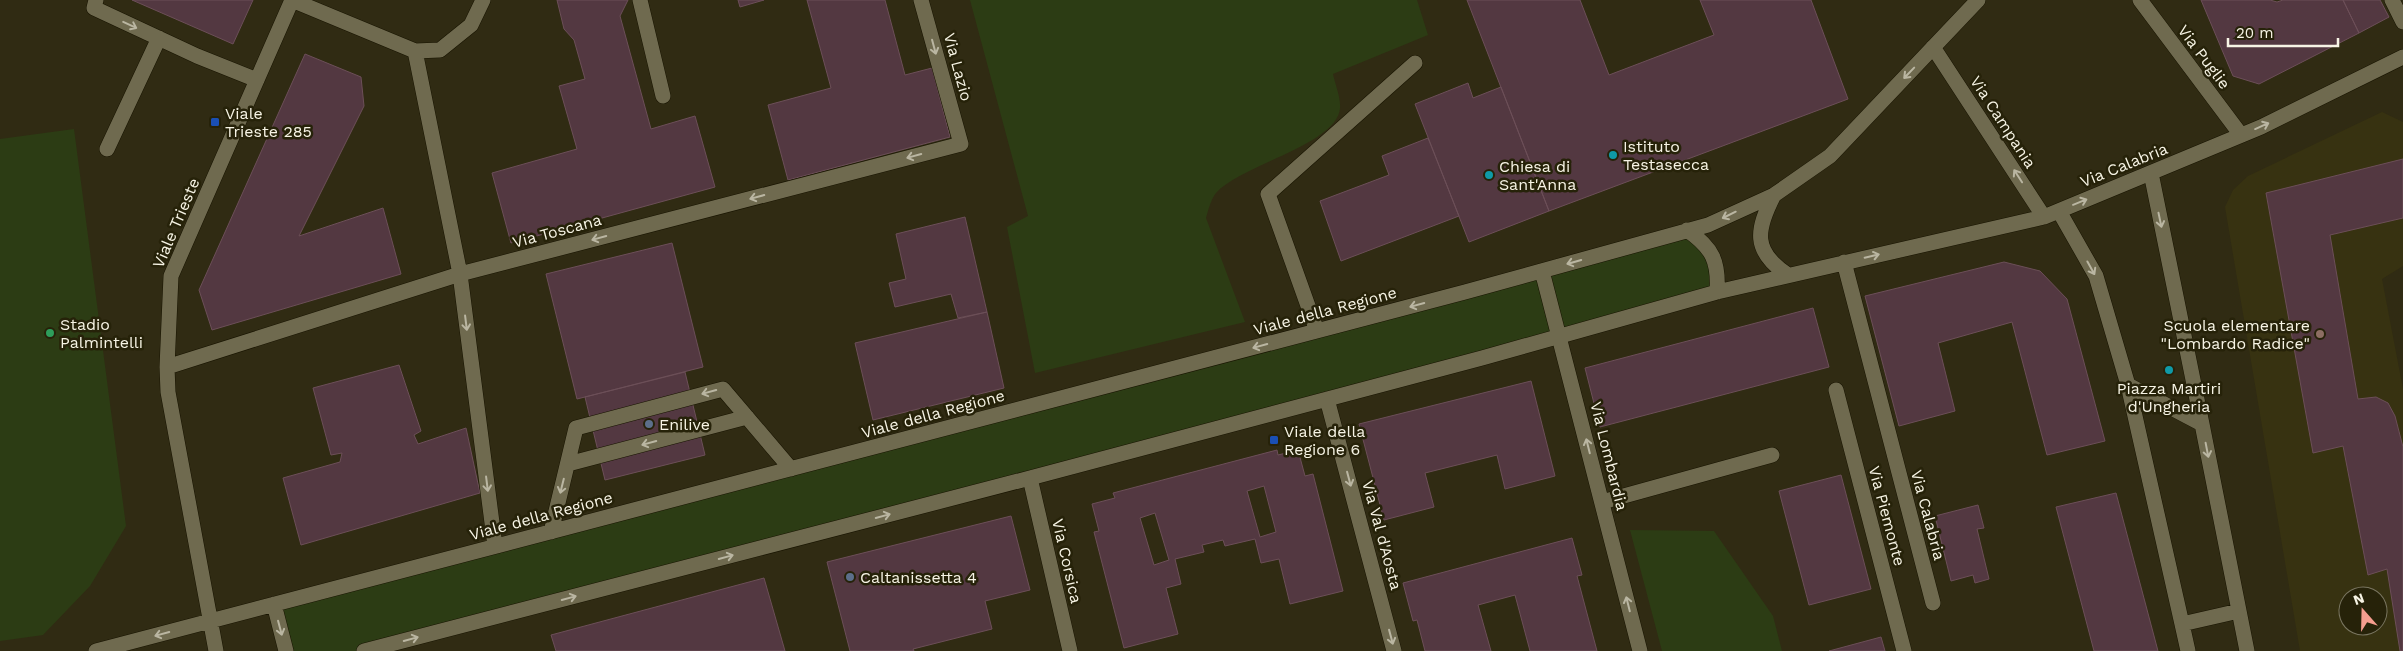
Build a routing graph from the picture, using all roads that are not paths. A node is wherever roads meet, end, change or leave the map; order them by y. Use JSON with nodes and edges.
{"nodes":[{"id":1,"x":96,"y":0,"type":"edge"},
{"id":2,"x":292,"y":0,"type":"edge"},
{"id":3,"x":482,"y":0,"type":"edge"},
{"id":4,"x":640,"y":0,"type":"edge"},
{"id":5,"x":922,"y":0,"type":"edge"},
{"id":6,"x":1978,"y":0,"type":"edge"},
{"id":7,"x":2140,"y":0,"type":"edge"},
{"id":8,"x":2392,"y":0,"type":"edge"},
{"id":9,"x":2403,"y":22,"type":"edge"},
{"id":10,"x":159,"y":38,"type":"junction"},
{"id":11,"x":1934,"y":47,"type":"junction"},
{"id":12,"x":415,"y":50,"type":"junction"},
{"id":13,"x":2403,"y":56,"type":"edge"},
{"id":14,"x":1414,"y":63,"type":"dead end"},
{"id":15,"x":257,"y":80,"type":"junction"},
{"id":16,"x":664,"y":96,"type":"dead end"},
{"id":17,"x":2240,"y":135,"type":"junction"},
{"id":18,"x":961,"y":144,"type":"joint"},
{"id":19,"x":107,"y":149,"type":"dead end"},
{"id":20,"x":2151,"y":173,"type":"junction"},
{"id":21,"x":1774,"y":195,"type":"junction"},
{"id":22,"x":2059,"y":211,"type":"junction"},
{"id":23,"x":2044,"y":216,"type":"junction"},
{"id":24,"x":1688,"y":230,"type":"junction"},
{"id":25,"x":1844,"y":262,"type":"junction"},
{"id":26,"x":1542,"y":271,"type":"junction"},
{"id":27,"x":460,"y":274,"type":"junction"},
{"id":28,"x":1788,"y":275,"type":"junction"},
{"id":29,"x":1717,"y":292,"type":"junction"},
{"id":30,"x":1318,"y":331,"type":"junction"},
{"id":31,"x":1560,"y":337,"type":"junction"},
{"id":32,"x":167,"y":367,"type":"junction"},
{"id":33,"x":2128,"y":385,"type":"junction"},
{"id":34,"x":1836,"y":390,"type":"dead end"},
{"id":35,"x":1328,"y":398,"type":"junction"},
{"id":36,"x":747,"y":417,"type":"junction"},
{"id":37,"x":2202,"y":424,"type":"junction"},
{"id":38,"x":1772,"y":455,"type":"dead end"},
{"id":39,"x":568,"y":464,"type":"junction"},
{"id":40,"x":791,"y":468,"type":"junction"},
{"id":41,"x":1030,"y":478,"type":"junction"},
{"id":42,"x":1602,"y":502,"type":"junction"},
{"id":43,"x":551,"y":532,"type":"junction"},
{"id":44,"x":495,"y":546,"type":"junction"},
{"id":45,"x":1933,"y":603,"type":"dead end"},
{"id":46,"x":274,"y":604,"type":"junction"},
{"id":47,"x":2239,"y":611,"type":"junction"},
{"id":48,"x":209,"y":622,"type":"junction"},
{"id":49,"x":2182,"y":624,"type":"junction"},
{"id":50,"x":96,"y":651,"type":"edge"},
{"id":51,"x":216,"y":651,"type":"edge"},
{"id":52,"x":286,"y":651,"type":"edge"},
{"id":53,"x":364,"y":651,"type":"edge"},
{"id":54,"x":1070,"y":651,"type":"edge"},
{"id":55,"x":1394,"y":651,"type":"edge"},
{"id":56,"x":1640,"y":651,"type":"edge"},
{"id":57,"x":1904,"y":651,"type":"edge"},
{"id":58,"x":2188,"y":651,"type":"edge"},
{"id":59,"x":2248,"y":651,"type":"edge"}],
"edges":[{"from":1,"to":10,"type":"street","one_way":true},
{"from":2,"to":12,"type":"street"},
{"from":2,"to":15,"type":"street","name":"Viale Trieste"},
{"from":3,"to":12,"type":"street"},
{"from":4,"to":16,"type":"street"},
{"from":5,"to":18,"type":"street","name":"Via Lazio","one_way":true},
{"from":6,"to":11,"type":"street","name":"Viale della Regione"},
{"from":7,"to":17,"type":"street","name":"Via Puglie"},
{"from":8,"to":9,"type":"street"},
{"from":10,"to":15,"type":"street"},
{"from":10,"to":19,"type":"street"},
{"from":11,"to":21,"type":"street","name":"Viale della Regione","one_way":true},
{"from":23,"to":11,"type":"street","name":"Via Campania","one_way":true},
{"from":12,"to":27,"type":"street"},
{"from":17,"to":13,"type":"street","name":"Via Calabria","one_way":true},
{"from":14,"to":30,"type":"street"},
{"from":15,"to":32,"type":"street","name":"Viale Trieste"},
{"from":17,"to":20,"type":"street","name":"Via Calabria"},
{"from":18,"to":27,"type":"street","name":"Via Toscana","one_way":true},
{"from":22,"to":20,"type":"street","name":"Via Calabria","one_way":true},
{"from":20,"to":37,"type":"street","one_way":true},
{"from":21,"to":24,"type":"street","name":"Viale della Regione","one_way":true},
{"from":21,"to":28,"type":"street"},
{"from":22,"to":23,"type":"street","name":"Via Calabria"},
{"from":22,"to":33,"type":"street","one_way":true},
{"from":25,"to":23,"type":"street","name":"Via Calabria","one_way":true},
{"from":24,"to":26,"type":"street","name":"Viale della Regione","one_way":true},
{"from":24,"to":29,"type":"street"},
{"from":25,"to":28,"type":"street","name":"Via Calabria"},
{"from":25,"to":45,"type":"street","name":"Via Calabria"},
{"from":26,"to":30,"type":"street","name":"Viale della Regione","one_way":true},
{"from":26,"to":31,"type":"street","name":"Via Lombardia"},
{"from":27,"to":32,"type":"street","name":"Via Toscana"},
{"from":27,"to":44,"type":"street","one_way":true},
{"from":28,"to":29,"type":"street"},
{"from":29,"to":31,"type":"street"},
{"from":30,"to":40,"type":"street","name":"Viale della Regione","one_way":true},
{"from":31,"to":35,"type":"street"},
{"from":42,"to":31,"type":"street","name":"Via Lombardia","one_way":true},
{"from":32,"to":48,"type":"street","name":"Viale Trieste"},
{"from":33,"to":37,"type":"street"},
{"from":33,"to":49,"type":"street"},
{"from":34,"to":57,"type":"street","name":"Via Piemonte"},
{"from":35,"to":41,"type":"street"},
{"from":35,"to":55,"type":"street","name":"Via Val d'Aosta","one_way":true},
{"from":36,"to":39,"type":"street","one_way":true},
{"from":36,"to":39,"type":"street","one_way":true},
{"from":36,"to":40,"type":"street"},
{"from":37,"to":47,"type":"street","one_way":true},
{"from":38,"to":42,"type":"street"},
{"from":39,"to":43,"type":"street","one_way":true},
{"from":40,"to":43,"type":"street","name":"Viale della Regione"},
{"from":53,"to":41,"type":"street","one_way":true},
{"from":41,"to":54,"type":"street","name":"Via Corsica"},
{"from":56,"to":42,"type":"street","name":"Via Lombardia","one_way":true},
{"from":43,"to":44,"type":"street","name":"Viale della Regione"},
{"from":44,"to":46,"type":"street","name":"Viale della Regione"},
{"from":46,"to":48,"type":"street","name":"Viale della Regione"},
{"from":46,"to":52,"type":"street","one_way":true},
{"from":47,"to":49,"type":"street"},
{"from":47,"to":59,"type":"street"},
{"from":48,"to":50,"type":"street","name":"Viale della Regione","one_way":true},
{"from":48,"to":51,"type":"street","name":"Viale Trieste"},
{"from":49,"to":58,"type":"street"}]}
